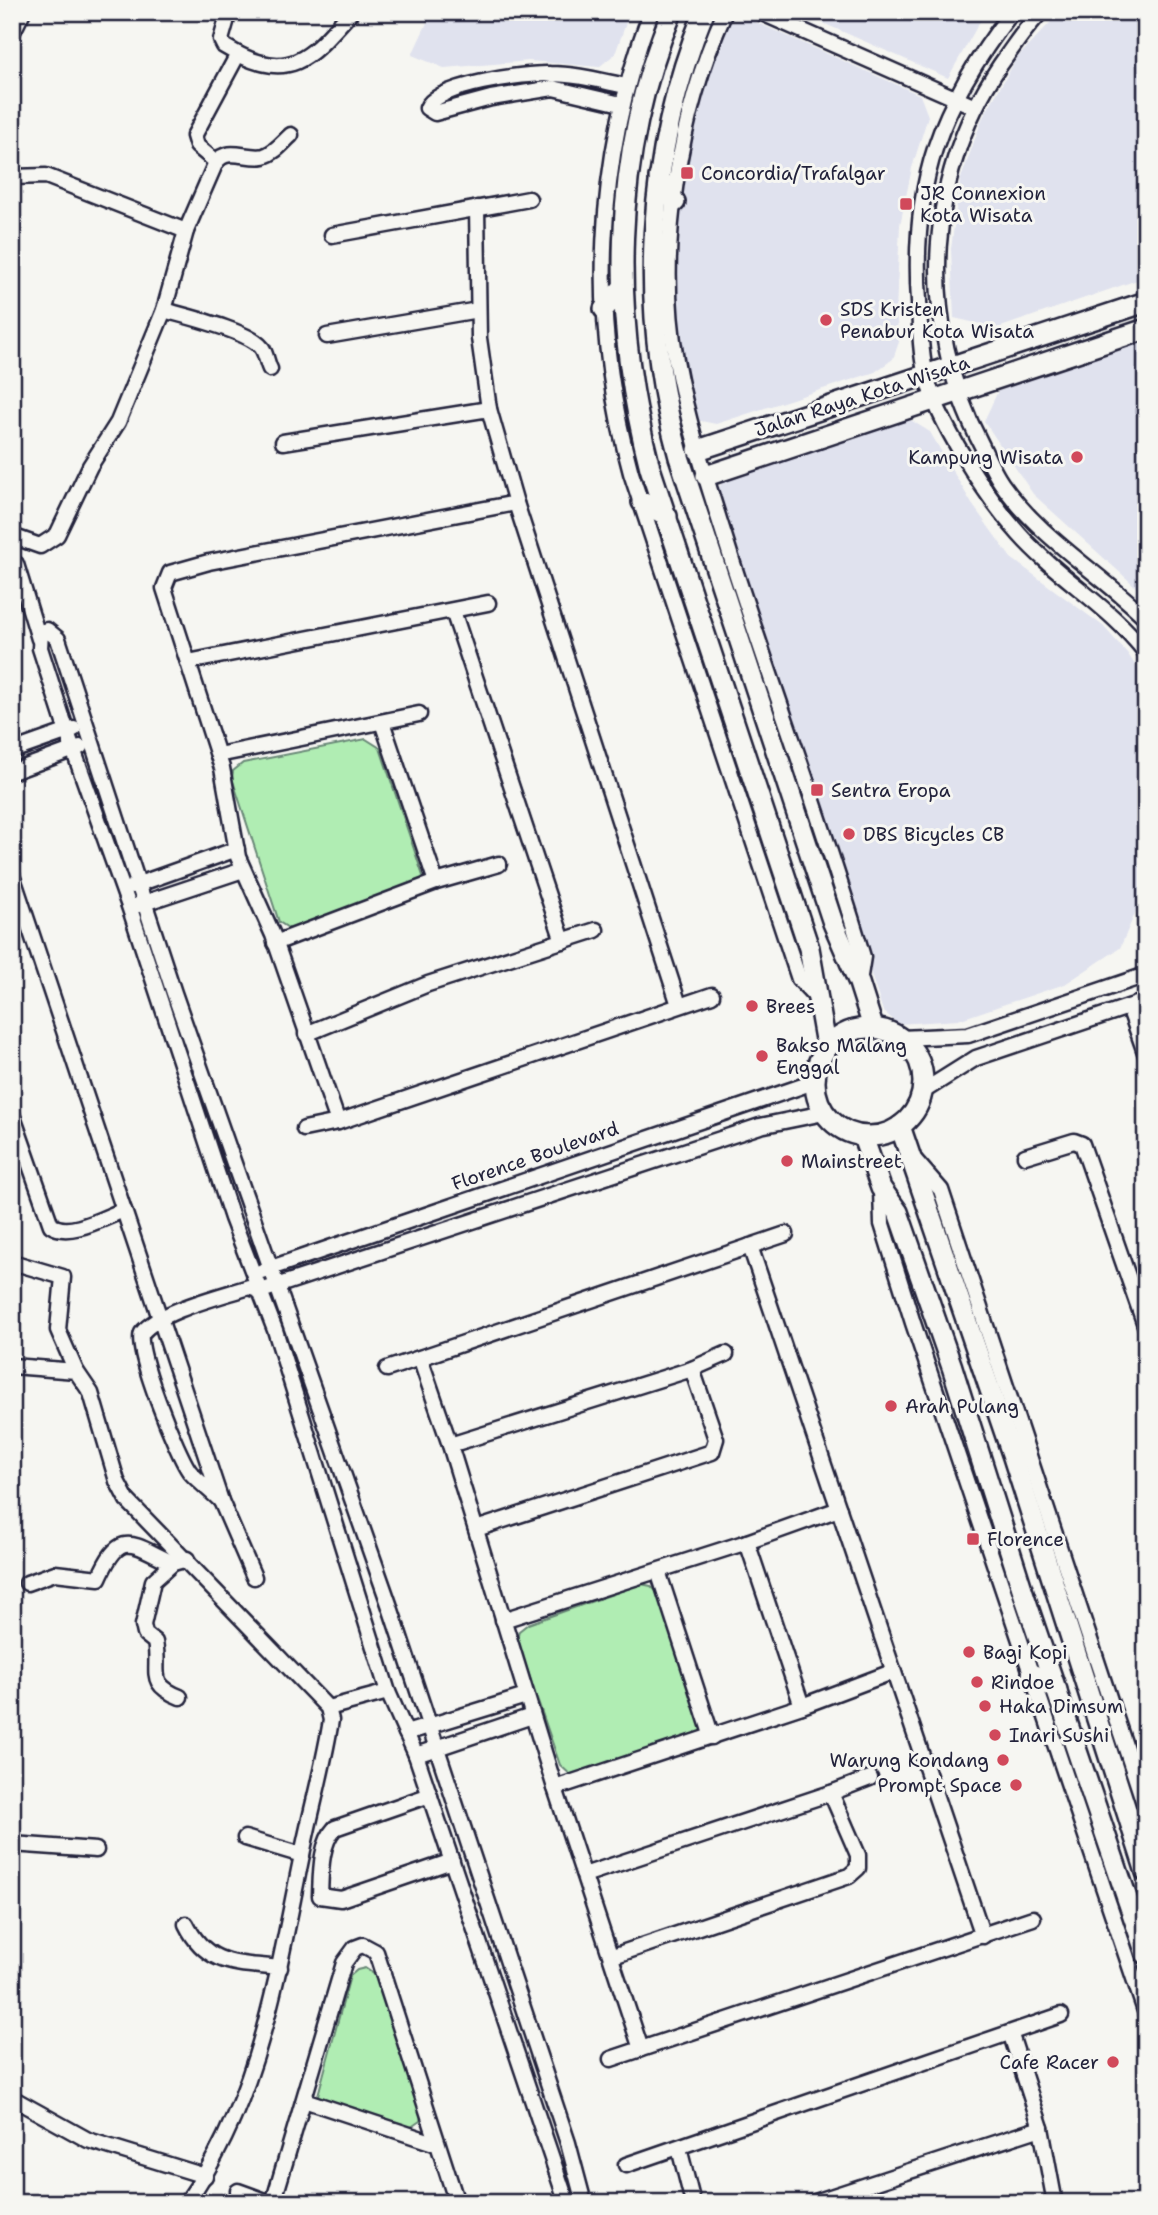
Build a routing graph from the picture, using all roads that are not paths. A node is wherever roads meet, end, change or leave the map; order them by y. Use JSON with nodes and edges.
{"nodes":[{"id":1,"x":20,"y":12,"type":"edge"},
{"id":2,"x":229,"y":12,"type":"edge"},
{"id":3,"x":351,"y":12,"type":"edge"},
{"id":4,"x":651,"y":12,"type":"edge"},
{"id":5,"x":672,"y":12,"type":"edge"},
{"id":6,"x":704,"y":12,"type":"edge"},
{"id":7,"x":725,"y":12,"type":"edge"},
{"id":8,"x":760,"y":12,"type":"edge"},
{"id":9,"x":1012,"y":12,"type":"edge"},
{"id":10,"x":1041,"y":12,"type":"edge"},
{"id":11,"x":12,"y":28,"type":"edge"},
{"id":12,"x":238,"y":54,"type":"junction"},
{"id":13,"x":626,"y":86,"type":"junction"},
{"id":14,"x":644,"y":96,"type":"junction"},
{"id":15,"x":955,"y":96,"type":"junction"},
{"id":16,"x":621,"y":104,"type":"junction"},
{"id":17,"x":673,"y":105,"type":"junction"},
{"id":18,"x":975,"y":107,"type":"junction"},
{"id":19,"x":291,"y":135,"type":"dead end"},
{"id":20,"x":216,"y":162,"type":"junction"},
{"id":21,"x":12,"y":177,"type":"edge"},
{"id":22,"x":659,"y":177,"type":"junction"},
{"id":23,"x":529,"y":199,"type":"dead end"},
{"id":24,"x":675,"y":202,"type":"junction"},
{"id":25,"x":477,"y":208,"type":"junction"},
{"id":26,"x":186,"y":231,"type":"junction"},
{"id":27,"x":332,"y":235,"type":"dead end"},
{"id":28,"x":622,"y":287,"type":"junction"},
{"id":29,"x":1146,"y":302,"type":"edge"},
{"id":30,"x":604,"y":309,"type":"junction"},
{"id":31,"x":164,"y":310,"type":"junction"},
{"id":32,"x":478,"y":310,"type":"junction"},
{"id":33,"x":1146,"y":329,"type":"edge"},
{"id":34,"x":327,"y":336,"type":"dead end"},
{"id":35,"x":950,"y":367,"type":"junction"},
{"id":36,"x":270,"y":369,"type":"dead end"},
{"id":37,"x":925,"y":375,"type":"junction"},
{"id":38,"x":958,"y":390,"type":"junction"},
{"id":39,"x":934,"y":398,"type":"junction"},
{"id":40,"x":489,"y":410,"type":"junction"},
{"id":41,"x":283,"y":442,"type":"dead end"},
{"id":42,"x":698,"y":450,"type":"junction"},
{"id":43,"x":706,"y":476,"type":"junction"},
{"id":44,"x":642,"y":502,"type":"junction"},
{"id":45,"x":516,"y":503,"type":"junction"},
{"id":46,"x":667,"y":516,"type":"junction"},
{"id":47,"x":12,"y":536,"type":"edge"},
{"id":48,"x":16,"y":564,"type":"dead end"},
{"id":49,"x":488,"y":603,"type":"dead end"},
{"id":50,"x":453,"y":611,"type":"junction"},
{"id":51,"x":1146,"y":618,"type":"edge"},
{"id":52,"x":39,"y":639,"type":"junction"},
{"id":53,"x":1146,"y":653,"type":"edge"},
{"id":54,"x":188,"y":662,"type":"junction"},
{"id":55,"x":419,"y":714,"type":"dead end"},
{"id":56,"x":382,"y":722,"type":"junction"},
{"id":57,"x":85,"y":725,"type":"junction"},
{"id":58,"x":67,"y":732,"type":"junction"},
{"id":59,"x":92,"y":743,"type":"junction"},
{"id":60,"x":74,"y":750,"type":"junction"},
{"id":61,"x":12,"y":751,"type":"edge"},
{"id":62,"x":218,"y":755,"type":"junction"},
{"id":63,"x":12,"y":772,"type":"edge"},
{"id":64,"x":237,"y":849,"type":"junction"},
{"id":65,"x":499,"y":864,"type":"dead end"},
{"id":66,"x":243,"y":870,"type":"junction"},
{"id":67,"x":12,"y":874,"type":"edge"},
{"id":68,"x":436,"y":882,"type":"junction"},
{"id":69,"x":139,"y":884,"type":"junction"},
{"id":70,"x":123,"y":890,"type":"junction"},
{"id":71,"x":146,"y":902,"type":"junction"},
{"id":72,"x":130,"y":909,"type":"junction"},
{"id":73,"x":596,"y":930,"type":"dead end"},
{"id":74,"x":563,"y":942,"type":"junction"},
{"id":75,"x":275,"y":943,"type":"junction"},
{"id":76,"x":1146,"y":975,"type":"edge"},
{"id":77,"x":859,"y":983,"type":"junction"},
{"id":78,"x":712,"y":995,"type":"dead end"},
{"id":79,"x":821,"y":1001,"type":"junction"},
{"id":80,"x":1146,"y":1001,"type":"edge"},
{"id":81,"x":679,"y":1005,"type":"junction"},
{"id":82,"x":1129,"y":1007,"type":"junction"},
{"id":83,"x":873,"y":1027,"type":"junction"},
{"id":84,"x":306,"y":1034,"type":"junction"},
{"id":85,"x":901,"y":1038,"type":"junction"},
{"id":86,"x":826,"y":1045,"type":"junction"},
{"id":87,"x":1146,"y":1055,"type":"edge"},
{"id":88,"x":814,"y":1082,"type":"junction"},
{"id":89,"x":922,"y":1092,"type":"junction"},
{"id":90,"x":824,"y":1113,"type":"junction"},
{"id":91,"x":12,"y":1114,"type":"edge"},
{"id":92,"x":338,"y":1122,"type":"junction"},
{"id":93,"x":900,"y":1126,"type":"junction"},
{"id":94,"x":304,"y":1129,"type":"dead end"},
{"id":95,"x":863,"y":1136,"type":"junction"},
{"id":96,"x":911,"y":1156,"type":"junction"},
{"id":97,"x":1025,"y":1156,"type":"dead end"},
{"id":98,"x":881,"y":1188,"type":"junction"},
{"id":99,"x":124,"y":1210,"type":"junction"},
{"id":100,"x":786,"y":1234,"type":"dead end"},
{"id":101,"x":750,"y":1247,"type":"junction"},
{"id":102,"x":12,"y":1262,"type":"edge"},
{"id":103,"x":270,"y":1268,"type":"junction"},
{"id":104,"x":255,"y":1284,"type":"junction"},
{"id":105,"x":276,"y":1286,"type":"junction"},
{"id":106,"x":159,"y":1319,"type":"junction"},
{"id":107,"x":1146,"y":1328,"type":"edge"},
{"id":108,"x":726,"y":1354,"type":"dead end"},
{"id":109,"x":420,"y":1358,"type":"junction"},
{"id":110,"x":12,"y":1366,"type":"edge"},
{"id":111,"x":387,"y":1368,"type":"dead end"},
{"id":112,"x":692,"y":1369,"type":"junction"},
{"id":113,"x":76,"y":1371,"type":"junction"},
{"id":114,"x":962,"y":1403,"type":"junction"},
{"id":115,"x":950,"y":1425,"type":"junction"},
{"id":116,"x":450,"y":1445,"type":"junction"},
{"id":117,"x":222,"y":1501,"type":"junction"},
{"id":118,"x":839,"y":1509,"type":"junction"},
{"id":119,"x":476,"y":1529,"type":"junction"},
{"id":120,"x":747,"y":1542,"type":"junction"},
{"id":121,"x":180,"y":1561,"type":"junction"},
{"id":122,"x":658,"y":1571,"type":"junction"},
{"id":123,"x":254,"y":1577,"type":"dead end"},
{"id":124,"x":27,"y":1583,"type":"dead end"},
{"id":125,"x":503,"y":1620,"type":"junction"},
{"id":126,"x":892,"y":1672,"type":"junction"},
{"id":127,"x":1032,"y":1674,"type":"junction"},
{"id":128,"x":1057,"y":1690,"type":"junction"},
{"id":129,"x":388,"y":1692,"type":"junction"},
{"id":130,"x":1107,"y":1695,"type":"junction"},
{"id":131,"x":526,"y":1696,"type":"junction"},
{"id":132,"x":180,"y":1697,"type":"dead end"},
{"id":133,"x":802,"y":1706,"type":"junction"},
{"id":134,"x":328,"y":1708,"type":"junction"},
{"id":135,"x":532,"y":1716,"type":"junction"},
{"id":136,"x":1096,"y":1718,"type":"junction"},
{"id":137,"x":429,"y":1726,"type":"junction"},
{"id":138,"x":406,"y":1732,"type":"junction"},
{"id":139,"x":712,"y":1737,"type":"junction"},
{"id":140,"x":436,"y":1746,"type":"junction"},
{"id":141,"x":416,"y":1755,"type":"junction"},
{"id":142,"x":870,"y":1778,"type":"dead end"},
{"id":143,"x":555,"y":1788,"type":"junction"},
{"id":144,"x":831,"y":1793,"type":"junction"},
{"id":145,"x":430,"y":1795,"type":"junction"},
{"id":146,"x":1146,"y":1809,"type":"edge"},
{"id":147,"x":245,"y":1838,"type":"dead end"},
{"id":148,"x":12,"y":1844,"type":"edge"},
{"id":149,"x":96,"y":1850,"type":"dead end"},
{"id":150,"x":302,"y":1855,"type":"junction"},
{"id":151,"x":452,"y":1861,"type":"junction"},
{"id":152,"x":1146,"y":1872,"type":"edge"},
{"id":153,"x":584,"y":1875,"type":"junction"},
{"id":154,"x":1033,"y":1918,"type":"dead end"},
{"id":155,"x":186,"y":1924,"type":"dead end"},
{"id":156,"x":983,"y":1936,"type":"junction"},
{"id":157,"x":1146,"y":1954,"type":"edge"},
{"id":158,"x":613,"y":1956,"type":"junction"},
{"id":159,"x":280,"y":1968,"type":"junction"},
{"id":160,"x":1146,"y":2014,"type":"edge"},
{"id":161,"x":1061,"y":2015,"type":"dead end"},
{"id":162,"x":1011,"y":2035,"type":"junction"},
{"id":163,"x":641,"y":2049,"type":"junction"},
{"id":164,"x":611,"y":2059,"type":"dead end"},
{"id":165,"x":12,"y":2098,"type":"edge"},
{"id":166,"x":304,"y":2100,"type":"junction"},
{"id":167,"x":1041,"y":2128,"type":"junction"},
{"id":168,"x":438,"y":2144,"type":"junction"},
{"id":169,"x":679,"y":2148,"type":"junction"},
{"id":170,"x":626,"y":2165,"type":"dead end"},
{"id":171,"x":205,"y":2176,"type":"junction"},
{"id":172,"x":238,"y":2191,"type":"dead end"},
{"id":173,"x":186,"y":2203,"type":"edge"},
{"id":174,"x":272,"y":2203,"type":"edge"},
{"id":175,"x":457,"y":2203,"type":"edge"},
{"id":176,"x":567,"y":2203,"type":"edge"},
{"id":177,"x":584,"y":2203,"type":"edge"},
{"id":178,"x":693,"y":2203,"type":"edge"},
{"id":179,"x":812,"y":2203,"type":"edge"},
{"id":180,"x":1055,"y":2203,"type":"edge"}],
"edges":[{"from":1,"to":11,"type":"street"},
{"from":2,"to":12,"type":"street"},
{"from":3,"to":12,"type":"street"},
{"from":4,"to":13,"type":"street"},
{"from":5,"to":14,"type":"street"},
{"from":6,"to":17,"type":"street"},
{"from":7,"to":24,"type":"street"},
{"from":8,"to":15,"type":"street"},
{"from":9,"to":15,"type":"street"},
{"from":10,"to":18,"type":"street"},
{"from":12,"to":20,"type":"street"},
{"from":13,"to":16,"type":"street"},
{"from":13,"to":16,"type":"street"},
{"from":14,"to":17,"type":"street"},
{"from":14,"to":28,"type":"street"},
{"from":15,"to":18,"type":"street"},
{"from":15,"to":37,"type":"street"},
{"from":16,"to":30,"type":"street"},
{"from":17,"to":22,"type":"street"},
{"from":18,"to":35,"type":"street"},
{"from":19,"to":20,"type":"street"},
{"from":20,"to":26,"type":"street"},
{"from":21,"to":26,"type":"street"},
{"from":22,"to":24,"type":"street"},
{"from":22,"to":77,"type":"street"},
{"from":23,"to":25,"type":"street"},
{"from":24,"to":42,"type":"street"},
{"from":25,"to":27,"type":"street"},
{"from":25,"to":32,"type":"street"},
{"from":26,"to":31,"type":"street"},
{"from":28,"to":30,"type":"street"},
{"from":28,"to":46,"type":"street"},
{"from":29,"to":35,"type":"street","name":"Jalan Raya Kota Wisata"},
{"from":30,"to":44,"type":"street"},
{"from":31,"to":36,"type":"street"},
{"from":31,"to":47,"type":"street"},
{"from":32,"to":34,"type":"street"},
{"from":32,"to":40,"type":"street"},
{"from":33,"to":38,"type":"street","name":"Jalan Raya Kota Wisata"},
{"from":35,"to":37,"type":"street","name":"Jalan Raya Kota Wisata"},
{"from":35,"to":38,"type":"street"},
{"from":37,"to":39,"type":"street"},
{"from":37,"to":42,"type":"street","name":"Jalan Raya Kota Wisata"},
{"from":38,"to":39,"type":"street","name":"Jalan Raya Kota Wisata"},
{"from":38,"to":51,"type":"street"},
{"from":39,"to":43,"type":"street","name":"Jalan Raya Kota Wisata"},
{"from":39,"to":53,"type":"street"},
{"from":40,"to":41,"type":"street"},
{"from":40,"to":45,"type":"street"},
{"from":42,"to":43,"type":"street"},
{"from":43,"to":77,"type":"street"},
{"from":44,"to":46,"type":"street"},
{"from":44,"to":79,"type":"street"},
{"from":45,"to":54,"type":"street"},
{"from":45,"to":81,"type":"street"},
{"from":46,"to":79,"type":"street"},
{"from":48,"to":52,"type":"street"},
{"from":49,"to":50,"type":"street"},
{"from":50,"to":54,"type":"street"},
{"from":50,"to":74,"type":"street"},
{"from":52,"to":57,"type":"street"},
{"from":52,"to":58,"type":"street"},
{"from":54,"to":62,"type":"street"},
{"from":55,"to":56,"type":"street"},
{"from":56,"to":62,"type":"street"},
{"from":56,"to":68,"type":"street"},
{"from":57,"to":58,"type":"street"},
{"from":57,"to":59,"type":"street"},
{"from":58,"to":60,"type":"street"},
{"from":58,"to":61,"type":"street"},
{"from":59,"to":60,"type":"street"},
{"from":59,"to":69,"type":"street"},
{"from":60,"to":63,"type":"street"},
{"from":60,"to":70,"type":"street"},
{"from":62,"to":64,"type":"street"},
{"from":64,"to":66,"type":"street"},
{"from":64,"to":69,"type":"street"},
{"from":65,"to":68,"type":"street"},
{"from":66,"to":71,"type":"street"},
{"from":66,"to":75,"type":"street"},
{"from":67,"to":99,"type":"street"},
{"from":68,"to":75,"type":"street"},
{"from":69,"to":70,"type":"street"},
{"from":69,"to":71,"type":"street"},
{"from":70,"to":72,"type":"street"},
{"from":71,"to":72,"type":"street"},
{"from":71,"to":103,"type":"street"},
{"from":72,"to":104,"type":"street"},
{"from":73,"to":74,"type":"street"},
{"from":74,"to":84,"type":"street"},
{"from":75,"to":84,"type":"street"},
{"from":76,"to":85,"type":"street"},
{"from":77,"to":83,"type":"street"},
{"from":78,"to":81,"type":"street"},
{"from":79,"to":86,"type":"street"},
{"from":80,"to":82,"type":"street"},
{"from":81,"to":92,"type":"street"},
{"from":82,"to":87,"type":"street"},
{"from":82,"to":89,"type":"street"},
{"from":83,"to":85,"type":"street"},
{"from":83,"to":86,"type":"street"},
{"from":84,"to":92,"type":"street"},
{"from":85,"to":89,"type":"street"},
{"from":86,"to":88,"type":"street"},
{"from":88,"to":90,"type":"street"},
{"from":88,"to":103,"type":"street","name":"Florence Boulevard"},
{"from":89,"to":93,"type":"street"},
{"from":90,"to":95,"type":"street"},
{"from":90,"to":105,"type":"street"},
{"from":91,"to":99,"type":"street"},
{"from":92,"to":94,"type":"street"},
{"from":93,"to":95,"type":"street"},
{"from":93,"to":96,"type":"street"},
{"from":95,"to":98,"type":"street"},
{"from":96,"to":130,"type":"street"},
{"from":96,"to":136,"type":"street"},
{"from":97,"to":107,"type":"street"},
{"from":98,"to":114,"type":"street"},
{"from":98,"to":115,"type":"street"},
{"from":99,"to":106,"type":"street"},
{"from":100,"to":101,"type":"street"},
{"from":101,"to":109,"type":"street"},
{"from":101,"to":118,"type":"street"},
{"from":102,"to":113,"type":"street"},
{"from":103,"to":104,"type":"street","name":"Florence Boulevard"},
{"from":103,"to":105,"type":"street"},
{"from":104,"to":105,"type":"street"},
{"from":104,"to":106,"type":"street"},
{"from":104,"to":129,"type":"street"},
{"from":105,"to":137,"type":"street"},
{"from":106,"to":117,"type":"street"},
{"from":106,"to":117,"type":"street"},
{"from":108,"to":112,"type":"street"},
{"from":109,"to":111,"type":"street"},
{"from":109,"to":116,"type":"street"},
{"from":110,"to":113,"type":"street"},
{"from":112,"to":116,"type":"street"},
{"from":112,"to":119,"type":"street"},
{"from":113,"to":121,"type":"street"},
{"from":114,"to":115,"type":"street"},
{"from":114,"to":128,"type":"street"},
{"from":115,"to":127,"type":"street"},
{"from":116,"to":119,"type":"street"},
{"from":117,"to":123,"type":"street"},
{"from":118,"to":120,"type":"street"},
{"from":118,"to":126,"type":"street"},
{"from":119,"to":125,"type":"street"},
{"from":120,"to":122,"type":"street"},
{"from":120,"to":133,"type":"street"},
{"from":121,"to":124,"type":"street"},
{"from":121,"to":132,"type":"street"},
{"from":121,"to":134,"type":"street"},
{"from":122,"to":125,"type":"street"},
{"from":122,"to":139,"type":"street"},
{"from":125,"to":131,"type":"street"},
{"from":126,"to":133,"type":"street"},
{"from":126,"to":156,"type":"street"},
{"from":127,"to":128,"type":"street"},
{"from":127,"to":160,"type":"street"},
{"from":128,"to":157,"type":"street"},
{"from":129,"to":134,"type":"street"},
{"from":129,"to":138,"type":"street"},
{"from":130,"to":136,"type":"street"},
{"from":130,"to":146,"type":"street"},
{"from":131,"to":135,"type":"street"},
{"from":131,"to":137,"type":"street"},
{"from":133,"to":139,"type":"street"},
{"from":134,"to":150,"type":"street"},
{"from":135,"to":140,"type":"street"},
{"from":135,"to":143,"type":"street"},
{"from":136,"to":152,"type":"street"},
{"from":137,"to":138,"type":"street"},
{"from":137,"to":140,"type":"street"},
{"from":138,"to":141,"type":"street"},
{"from":139,"to":143,"type":"street"},
{"from":140,"to":141,"type":"street"},
{"from":140,"to":177,"type":"street"},
{"from":141,"to":145,"type":"street"},
{"from":142,"to":144,"type":"street"},
{"from":143,"to":153,"type":"street"},
{"from":144,"to":153,"type":"street"},
{"from":144,"to":158,"type":"street"},
{"from":145,"to":151,"type":"street"},
{"from":145,"to":151,"type":"street"},
{"from":147,"to":150,"type":"street"},
{"from":148,"to":149,"type":"street"},
{"from":150,"to":159,"type":"street"},
{"from":151,"to":176,"type":"street"},
{"from":153,"to":158,"type":"street"},
{"from":154,"to":156,"type":"street"},
{"from":155,"to":159,"type":"street"},
{"from":156,"to":163,"type":"street"},
{"from":158,"to":163,"type":"street"},
{"from":159,"to":171,"type":"street"},
{"from":161,"to":162,"type":"street"},
{"from":162,"to":167,"type":"street"},
{"from":162,"to":169,"type":"street"},
{"from":163,"to":164,"type":"street"},
{"from":165,"to":171,"type":"street"},
{"from":166,"to":168,"type":"street"},
{"from":166,"to":168,"type":"street"},
{"from":166,"to":174,"type":"street"},
{"from":167,"to":179,"type":"street"},
{"from":167,"to":180,"type":"street"},
{"from":168,"to":175,"type":"street"},
{"from":169,"to":170,"type":"street"},
{"from":169,"to":178,"type":"street"},
{"from":171,"to":173,"type":"street"},
{"from":172,"to":174,"type":"street"}]}
